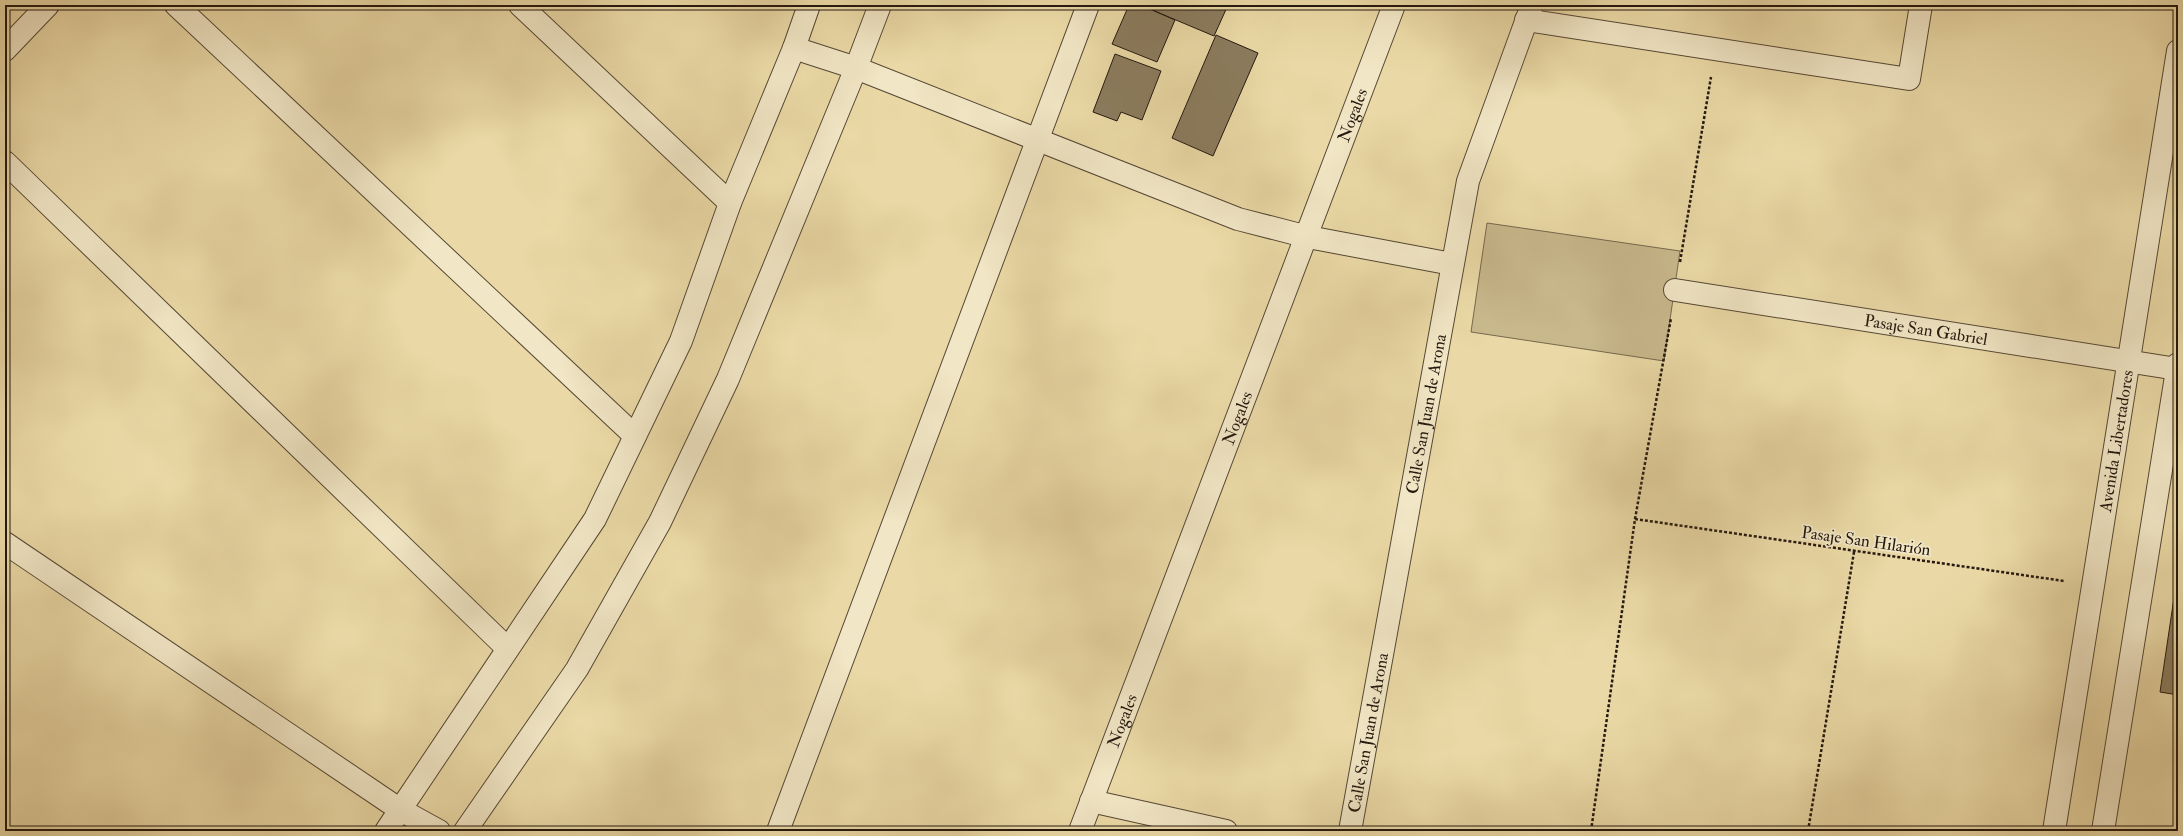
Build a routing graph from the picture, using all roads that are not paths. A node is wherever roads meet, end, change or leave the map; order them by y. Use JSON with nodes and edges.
{"nodes":[{"id":1,"x":48,"y":5,"type":"edge"},
{"id":2,"x":176,"y":5,"type":"edge"},
{"id":3,"x":520,"y":5,"type":"edge"},
{"id":4,"x":809,"y":5,"type":"edge"},
{"id":5,"x":880,"y":5,"type":"edge"},
{"id":6,"x":1088,"y":5,"type":"edge"},
{"id":7,"x":1394,"y":5,"type":"edge"},
{"id":8,"x":1921,"y":5,"type":"edge"},
{"id":9,"x":1529,"y":13,"type":"edge"},
{"id":10,"x":794,"y":48,"type":"junction"},
{"id":11,"x":5,"y":50,"type":"edge"},
{"id":12,"x":2178,"y":51,"type":"edge"},
{"id":13,"x":856,"y":68,"type":"junction"},
{"id":14,"x":2174,"y":105,"type":"edge"},
{"id":15,"x":1036,"y":139,"type":"junction"},
{"id":16,"x":5,"y":162,"type":"edge"},
{"id":17,"x":730,"y":203,"type":"junction"},
{"id":18,"x":1308,"y":237,"type":"junction"},
{"id":19,"x":1452,"y":264,"type":"junction"},
{"id":20,"x":1675,"y":290,"type":"road end"},
{"id":21,"x":2129,"y":361,"type":"junction"},
{"id":22,"x":2178,"y":366,"type":"edge"},
{"id":23,"x":635,"y":436,"type":"junction"},
{"id":24,"x":5,"y":542,"type":"edge"},
{"id":25,"x":507,"y":648,"type":"junction"},
{"id":26,"x":1091,"y":801,"type":"junction"},
{"id":27,"x":399,"y":809,"type":"junction"},
{"id":28,"x":386,"y":831,"type":"edge"},
{"id":29,"x":439,"y":831,"type":"edge"},
{"id":30,"x":465,"y":831,"type":"edge"},
{"id":31,"x":778,"y":831,"type":"edge"},
{"id":32,"x":1080,"y":831,"type":"edge"},
{"id":33,"x":1226,"y":831,"type":"edge"},
{"id":34,"x":1350,"y":831,"type":"edge"},
{"id":35,"x":2054,"y":831,"type":"edge"},
{"id":36,"x":2103,"y":831,"type":"edge"}],
"edges":[{"from":1,"to":11,"type":"street"},
{"from":2,"to":23,"type":"street"},
{"from":3,"to":17,"type":"street"},
{"from":4,"to":10,"type":"street"},
{"from":5,"to":13,"type":"street"},
{"from":6,"to":15,"type":"street"},
{"from":7,"to":18,"type":"street","name":"Nogales"},
{"from":8,"to":9,"type":"street"},
{"from":9,"to":19,"type":"street","name":"Calle San Juan de Arona"},
{"from":10,"to":13,"type":"street"},
{"from":10,"to":17,"type":"street"},
{"from":12,"to":14,"type":"street","name":"Avenida Libertadores"},
{"from":13,"to":15,"type":"street"},
{"from":13,"to":30,"type":"street"},
{"from":14,"to":21,"type":"street","name":"Avenida Libertadores"},
{"from":15,"to":18,"type":"street"},
{"from":15,"to":31,"type":"street"},
{"from":16,"to":25,"type":"street"},
{"from":17,"to":23,"type":"street"},
{"from":18,"to":19,"type":"street"},
{"from":18,"to":26,"type":"street","name":"Nogales"},
{"from":19,"to":34,"type":"street","name":"Calle San Juan de Arona"},
{"from":20,"to":21,"type":"street","name":"Pasaje San Gabriel"},
{"from":21,"to":22,"type":"street","name":"Pasaje San Gabriel"},
{"from":21,"to":35,"type":"street","name":"Avenida Libertadores"},
{"from":22,"to":36,"type":"street"},
{"from":23,"to":25,"type":"street"},
{"from":24,"to":27,"type":"street"},
{"from":25,"to":27,"type":"street"},
{"from":26,"to":32,"type":"street","name":"Nogales"},
{"from":26,"to":33,"type":"street"},
{"from":27,"to":28,"type":"street"},
{"from":27,"to":29,"type":"street"}]}
